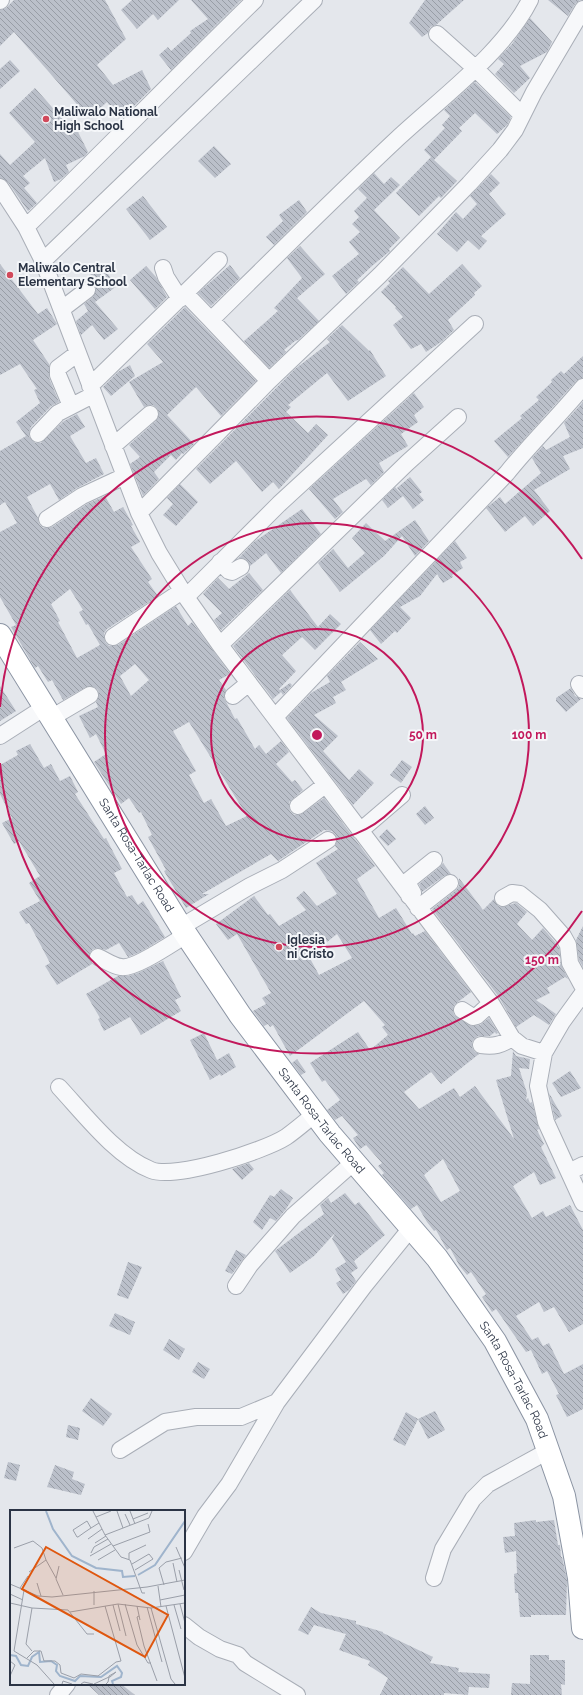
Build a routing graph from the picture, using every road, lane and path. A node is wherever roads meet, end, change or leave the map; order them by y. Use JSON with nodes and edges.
{"nodes":[{"id":1,"x":255,"y":0,"type":"edge"},
{"id":2,"x":314,"y":0,"type":"edge"},
{"id":3,"x":530,"y":0,"type":"edge"},
{"id":4,"x":583,"y":9,"type":"edge"},
{"id":5,"x":437,"y":34,"type":"dead end"},
{"id":6,"x":475,"y":68,"type":"junction"},
{"id":7,"x":522,"y":115,"type":"junction"},
{"id":8,"x":0,"y":187,"type":"edge"},
{"id":9,"x":26,"y":227,"type":"junction"},
{"id":10,"x":219,"y":260,"type":"dead end"},
{"id":11,"x":43,"y":261,"type":"junction"},
{"id":12,"x":163,"y":268,"type":"dead end"},
{"id":13,"x":87,"y":290,"type":"dead end"},
{"id":14,"x":182,"y":296,"type":"junction"},
{"id":15,"x":62,"y":309,"type":"junction"},
{"id":16,"x":211,"y":320,"type":"junction"},
{"id":17,"x":475,"y":324,"type":"dead end"},
{"id":18,"x":78,"y":353,"type":"junction"},
{"id":19,"x":269,"y":381,"type":"junction"},
{"id":20,"x":583,"y":387,"type":"edge"},
{"id":21,"x":92,"y":390,"type":"junction"},
{"id":22,"x":71,"y":406,"type":"junction"},
{"id":23,"x":150,"y":414,"type":"dead end"},
{"id":24,"x":458,"y":417,"type":"dead end"},
{"id":25,"x":38,"y":434,"type":"dead end"},
{"id":26,"x":113,"y":446,"type":"junction"},
{"id":27,"x":125,"y":476,"type":"junction"},
{"id":28,"x":139,"y":513,"type":"junction"},
{"id":29,"x":47,"y":519,"type":"dead end"},
{"id":30,"x":220,"y":562,"type":"junction"},
{"id":31,"x":241,"y":567,"type":"dead end"},
{"id":32,"x":184,"y":594,"type":"junction"},
{"id":33,"x":0,"y":634,"type":"edge"},
{"id":34,"x":113,"y":637,"type":"dead end"},
{"id":35,"x":220,"y":645,"type":"junction"},
{"id":36,"x":249,"y":683,"type":"junction"},
{"id":37,"x":90,"y":695,"type":"dead end"},
{"id":38,"x":233,"y":696,"type":"dead end"},
{"id":39,"x":48,"y":712,"type":"junction"},
{"id":40,"x":275,"y":717,"type":"junction"},
{"id":41,"x":0,"y":736,"type":"edge"},
{"id":42,"x":325,"y":785,"type":"junction"},
{"id":43,"x":402,"y":795,"type":"dead end"},
{"id":44,"x":298,"y":806,"type":"dead end"},
{"id":45,"x":360,"y":831,"type":"junction"},
{"id":46,"x":328,"y":840,"type":"dead end"},
{"id":47,"x":434,"y":860,"type":"dead end"},
{"id":48,"x":450,"y":883,"type":"dead end"},
{"id":49,"x":503,"y":898,"type":"dead end"},
{"id":50,"x":414,"y":902,"type":"junction"},
{"id":51,"x":184,"y":931,"type":"junction"},
{"id":52,"x":98,"y":956,"type":"dead end"},
{"id":53,"x":583,"y":987,"type":"edge"},
{"id":54,"x":583,"y":993,"type":"edge"},
{"id":55,"x":491,"y":1003,"type":"junction"},
{"id":56,"x":462,"y":1010,"type":"dead end"},
{"id":57,"x":512,"y":1038,"type":"junction"},
{"id":58,"x":482,"y":1045,"type":"dead end"},
{"id":59,"x":544,"y":1053,"type":"junction"},
{"id":60,"x":59,"y":1087,"type":"dead end"},
{"id":61,"x":315,"y":1114,"type":"junction"},
{"id":62,"x":354,"y":1162,"type":"junction"},
{"id":63,"x":576,"y":1169,"type":"edge"},
{"id":64,"x":583,"y":1203,"type":"edge"},
{"id":65,"x":411,"y":1228,"type":"junction"},
{"id":66,"x":236,"y":1286,"type":"dead end"},
{"id":67,"x":276,"y":1402,"type":"junction"},
{"id":68,"x":120,"y":1450,"type":"dead end"},
{"id":69,"x":548,"y":1451,"type":"junction"},
{"id":70,"x":185,"y":1550,"type":"edge"},
{"id":71,"x":434,"y":1578,"type":"dead end"},
{"id":72,"x":185,"y":1626,"type":"edge"},
{"id":73,"x":583,"y":1628,"type":"edge"},
{"id":74,"x":66,"y":1685,"type":"edge"},
{"id":75,"x":58,"y":1695,"type":"edge"},
{"id":76,"x":297,"y":1695,"type":"edge"}],
"edges":[{"from":1,"to":9,"type":"street"},
{"from":2,"to":11,"type":"street"},
{"from":3,"to":6,"type":"street"},
{"from":4,"to":7,"type":"street"},
{"from":5,"to":6,"type":"street"},
{"from":6,"to":7,"type":"street"},
{"from":6,"to":16,"type":"street"},
{"from":7,"to":19,"type":"street"},
{"from":8,"to":9,"type":"street"},
{"from":9,"to":11,"type":"street"},
{"from":10,"to":14,"type":"street"},
{"from":11,"to":15,"type":"street"},
{"from":12,"to":14,"type":"street"},
{"from":13,"to":15,"type":"street"},
{"from":14,"to":16,"type":"street"},
{"from":14,"to":21,"type":"street"},
{"from":15,"to":18,"type":"street"},
{"from":16,"to":19,"type":"street"},
{"from":17,"to":30,"type":"street"},
{"from":18,"to":21,"type":"street"},
{"from":18,"to":22,"type":"street"},
{"from":19,"to":28,"type":"street"},
{"from":20,"to":40,"type":"street"},
{"from":21,"to":22,"type":"street"},
{"from":21,"to":26,"type":"street"},
{"from":22,"to":25,"type":"street"},
{"from":23,"to":26,"type":"street"},
{"from":24,"to":35,"type":"street"},
{"from":26,"to":27,"type":"street"},
{"from":27,"to":28,"type":"street"},
{"from":27,"to":29,"type":"street"},
{"from":28,"to":32,"type":"street"},
{"from":30,"to":31,"type":"street"},
{"from":30,"to":32,"type":"street"},
{"from":32,"to":34,"type":"street"},
{"from":32,"to":35,"type":"street"},
{"from":33,"to":39,"type":"highway","name":"Santa Rosa-Tarlac Road"},
{"from":35,"to":36,"type":"street"},
{"from":36,"to":38,"type":"street"},
{"from":36,"to":40,"type":"street"},
{"from":37,"to":39,"type":"street"},
{"from":39,"to":41,"type":"street"},
{"from":39,"to":51,"type":"highway","name":"Santa Rosa-Tarlac Road"},
{"from":40,"to":42,"type":"street"},
{"from":42,"to":44,"type":"street"},
{"from":42,"to":45,"type":"street"},
{"from":43,"to":45,"type":"street"},
{"from":45,"to":50,"type":"street"},
{"from":46,"to":51,"type":"street"},
{"from":47,"to":50,"type":"street"},
{"from":48,"to":50,"type":"street"},
{"from":49,"to":53,"type":"street"},
{"from":50,"to":55,"type":"street"},
{"from":51,"to":52,"type":"street"},
{"from":51,"to":61,"type":"highway","name":"Santa Rosa-Tarlac Road"},
{"from":54,"to":59,"type":"street"},
{"from":55,"to":56,"type":"street"},
{"from":55,"to":57,"type":"street"},
{"from":57,"to":58,"type":"street"},
{"from":57,"to":59,"type":"street"},
{"from":59,"to":63,"type":"street"},
{"from":60,"to":61,"type":"street"},
{"from":61,"to":62,"type":"highway","name":"Santa Rosa-Tarlac Road"},
{"from":62,"to":65,"type":"highway","name":"Santa Rosa-Tarlac Road"},
{"from":62,"to":66,"type":"street"},
{"from":63,"to":64,"type":"street"},
{"from":65,"to":67,"type":"street"},
{"from":65,"to":69,"type":"highway","name":"Santa Rosa-Tarlac Road"},
{"from":67,"to":68,"type":"street"},
{"from":67,"to":70,"type":"street"},
{"from":69,"to":71,"type":"street"},
{"from":69,"to":73,"type":"highway","name":"Santa Rosa-Tarlac Road"},
{"from":72,"to":76,"type":"street"},
{"from":74,"to":75,"type":"street"}]}
